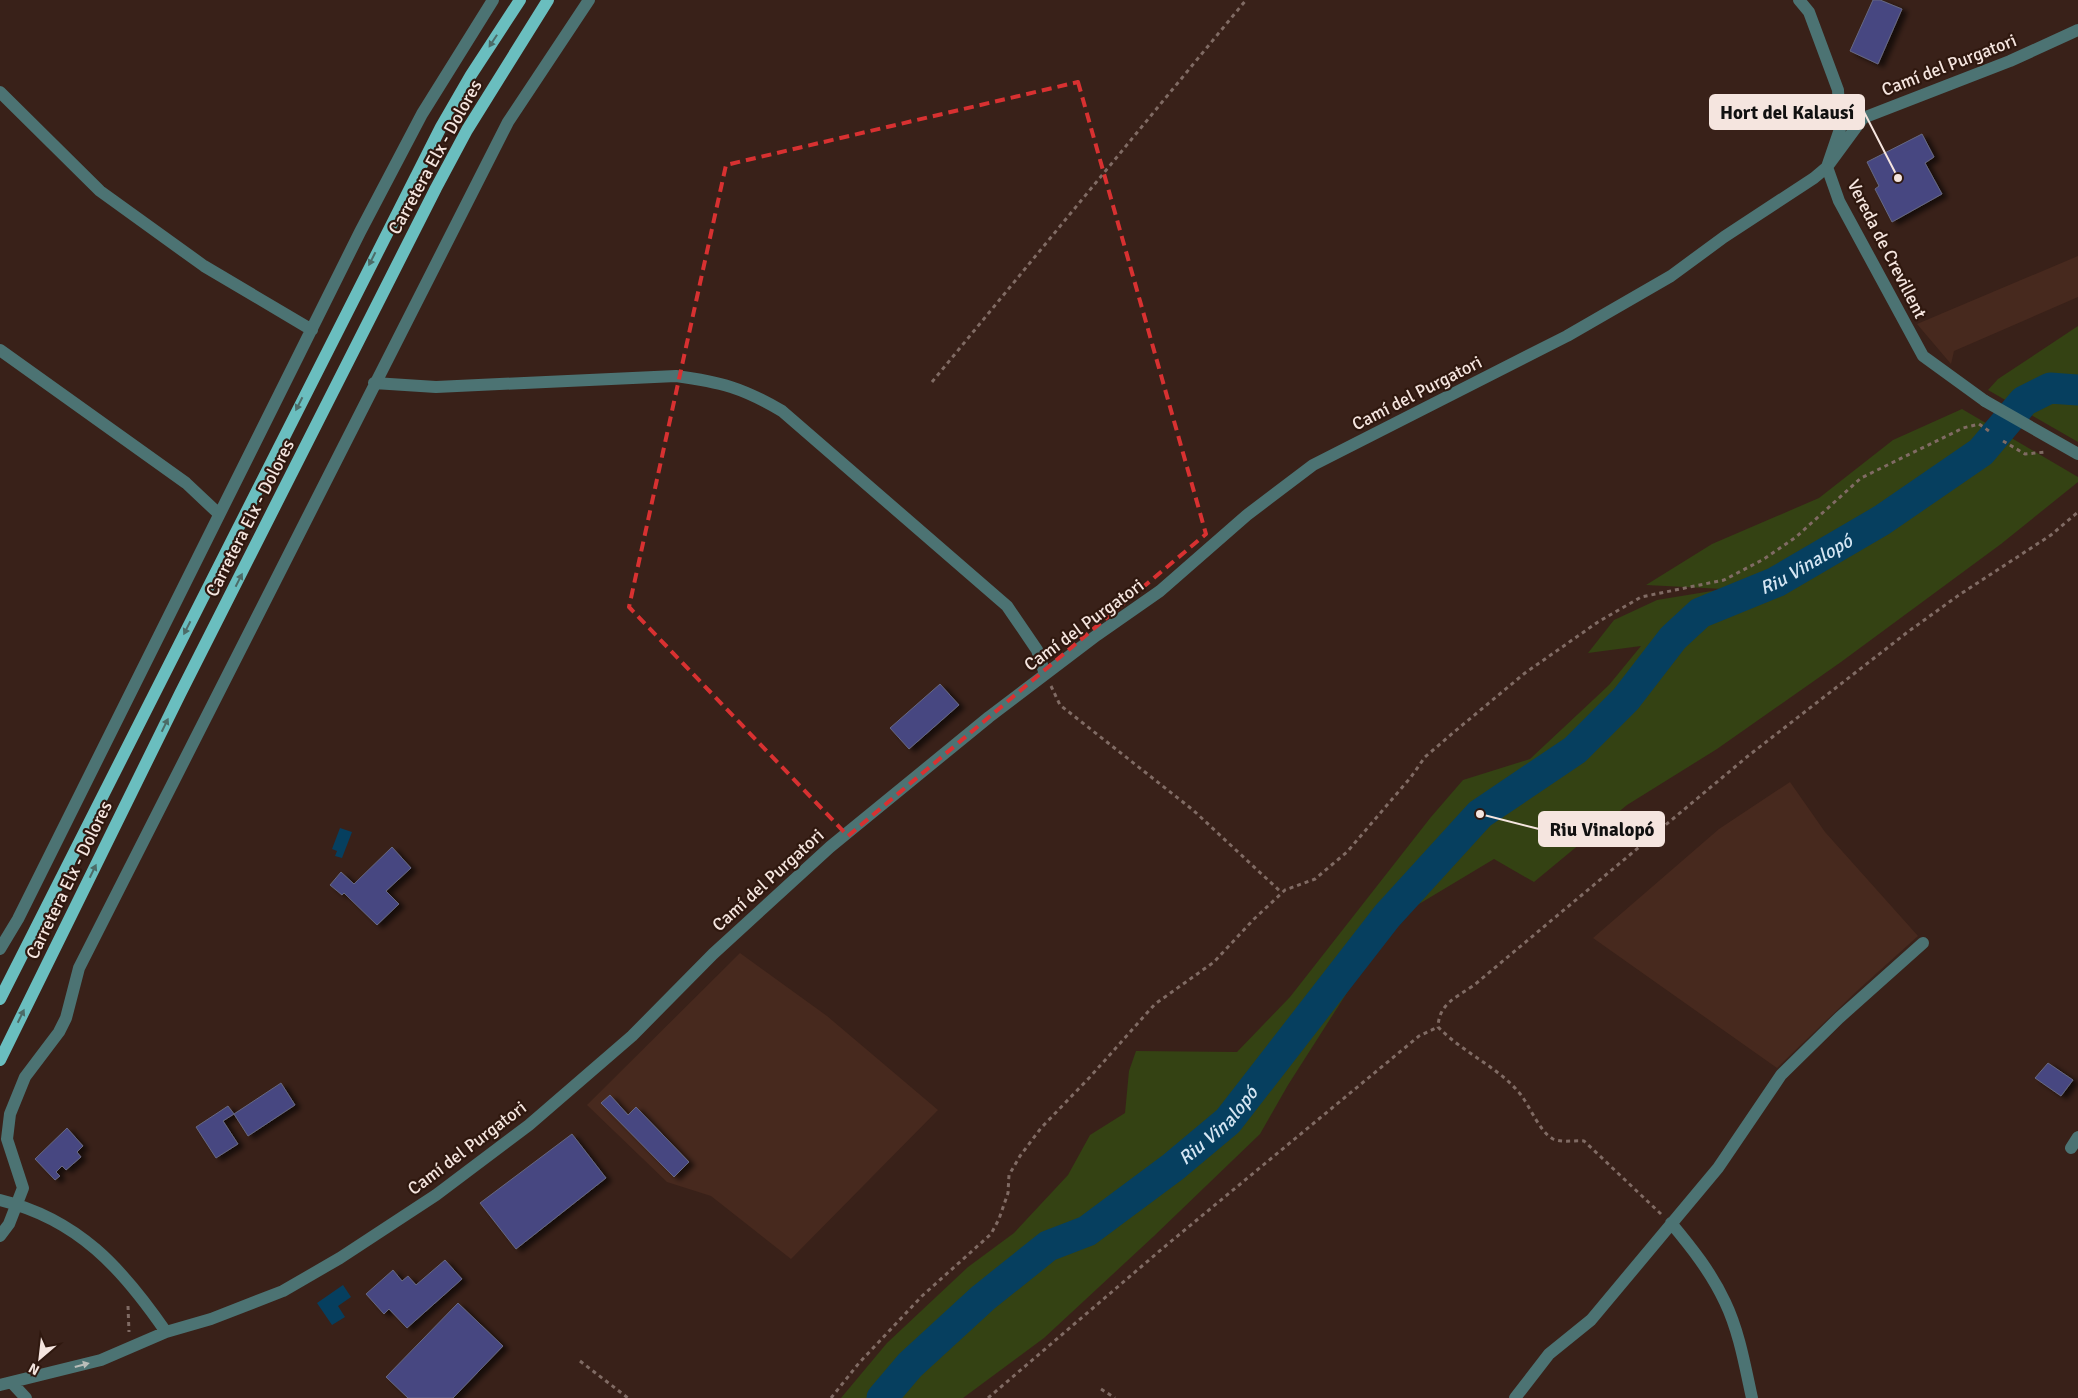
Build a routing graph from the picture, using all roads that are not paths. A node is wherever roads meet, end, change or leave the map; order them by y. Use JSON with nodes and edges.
{"nodes":[{"id":1,"x":493,"y":0,"type":"edge"},
{"id":2,"x":520,"y":0,"type":"edge"},
{"id":3,"x":548,"y":0,"type":"edge"},
{"id":4,"x":589,"y":0,"type":"edge"},
{"id":5,"x":1799,"y":0,"type":"edge"},
{"id":6,"x":2078,"y":30,"type":"edge"},
{"id":7,"x":0,"y":92,"type":"edge"},
{"id":8,"x":1827,"y":167,"type":"junction"},
{"id":9,"x":312,"y":330,"type":"junction"},
{"id":10,"x":0,"y":350,"type":"edge"},
{"id":11,"x":374,"y":383,"type":"junction"},
{"id":12,"x":2078,"y":454,"type":"edge"},
{"id":13,"x":219,"y":514,"type":"junction"},
{"id":14,"x":1045,"y":674,"type":"junction"},
{"id":15,"x":1923,"y":943,"type":"dead end"},
{"id":16,"x":0,"y":949,"type":"edge"},
{"id":17,"x":0,"y":999,"type":"edge"},
{"id":18,"x":0,"y":1060,"type":"edge"},
{"id":19,"x":2078,"y":1137,"type":"edge"},
{"id":20,"x":2070,"y":1148,"type":"dead end"},
{"id":21,"x":0,"y":1200,"type":"edge"},
{"id":22,"x":18,"y":1204,"type":"junction"},
{"id":23,"x":1671,"y":1222,"type":"junction"},
{"id":24,"x":0,"y":1236,"type":"edge"},
{"id":25,"x":166,"y":1332,"type":"junction"},
{"id":26,"x":6,"y":1384,"type":"edge"},
{"id":27,"x":26,"y":1398,"type":"edge"},
{"id":28,"x":1515,"y":1398,"type":"edge"},
{"id":29,"x":1752,"y":1398,"type":"edge"}],
"edges":[{"from":1,"to":9,"type":"street"},
{"from":2,"to":17,"type":"main road","name":"Carretera Elx - Dolores","one_way":true},
{"from":18,"to":3,"type":"main road","name":"Carretera Elx - Dolores","one_way":true},
{"from":4,"to":11,"type":"street"},
{"from":5,"to":8,"type":"street","name":"Vereda de Crevillent"},
{"from":6,"to":8,"type":"street","name":"Camí del Purgatori"},
{"from":7,"to":9,"type":"street"},
{"from":8,"to":12,"type":"street","name":"Vereda de Crevillent","bridge":true},
{"from":8,"to":14,"type":"street","name":"Camí del Purgatori"},
{"from":9,"to":13,"type":"street"},
{"from":10,"to":13,"type":"street"},
{"from":11,"to":14,"type":"street"},
{"from":11,"to":22,"type":"street"},
{"from":13,"to":16,"type":"street"},
{"from":14,"to":25,"type":"street","name":"Camí del Purgatori"},
{"from":15,"to":23,"type":"street"},
{"from":19,"to":20,"type":"street"},
{"from":21,"to":22,"type":"street"},
{"from":22,"to":24,"type":"street"},
{"from":22,"to":25,"type":"street"},
{"from":23,"to":28,"type":"street"},
{"from":23,"to":29,"type":"street"},
{"from":26,"to":25,"type":"street","name":"Camí del Purgatori","one_way":true},
{"from":26,"to":27,"type":"street"}]}
